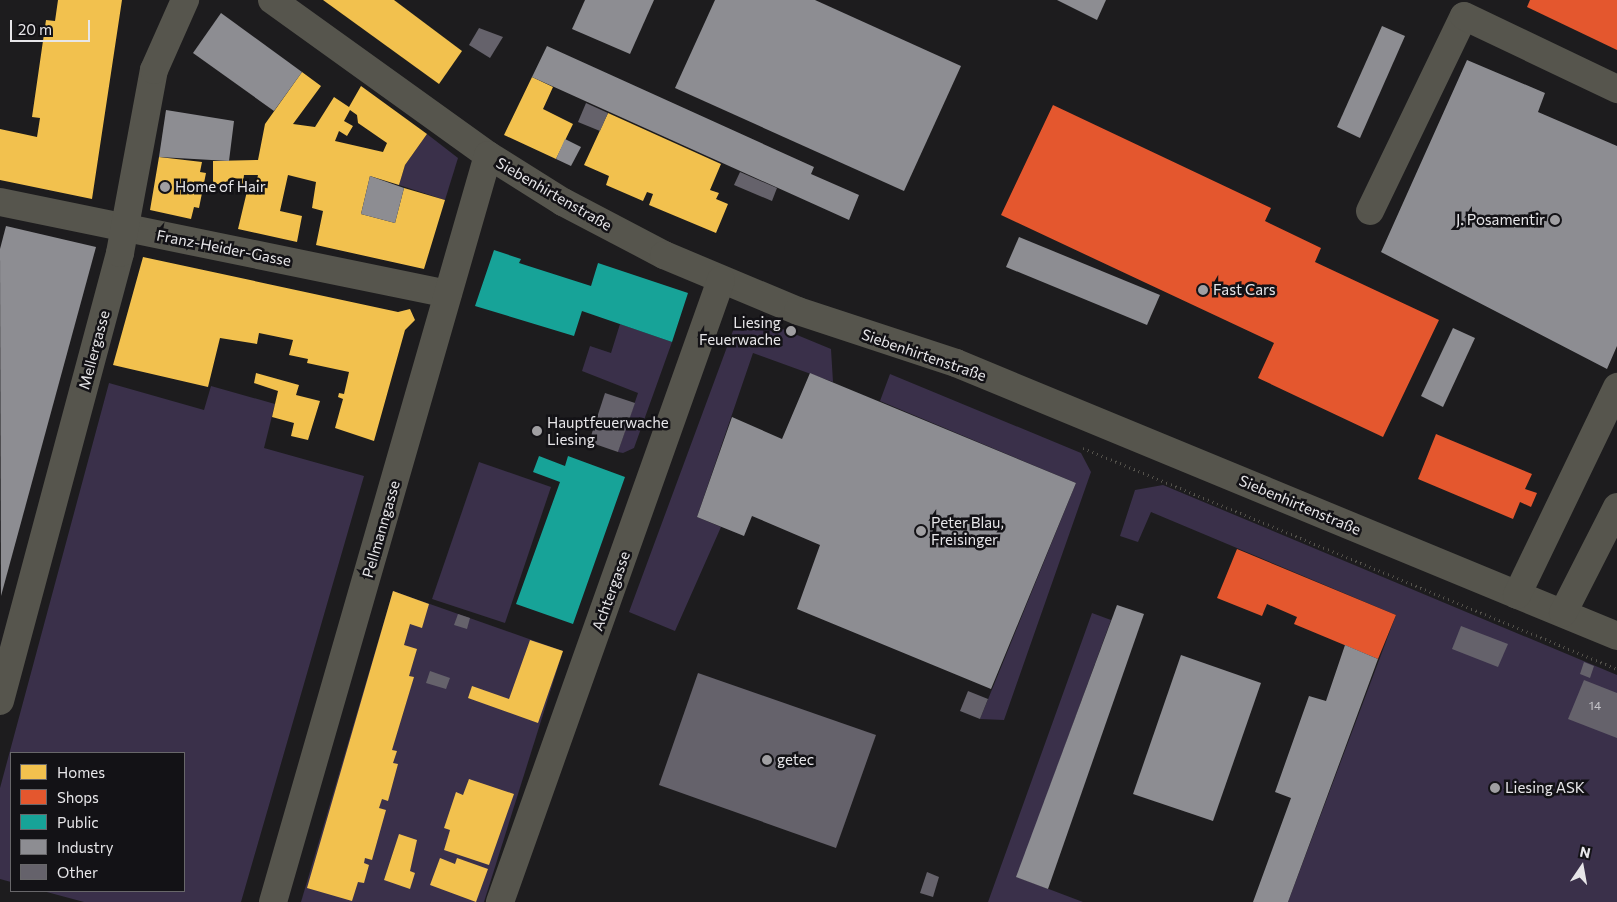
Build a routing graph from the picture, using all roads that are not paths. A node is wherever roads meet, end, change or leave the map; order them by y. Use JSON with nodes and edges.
{"nodes":[{"id":1,"x":185,"y":0,"type":"edge"},
{"id":2,"x":272,"y":0,"type":"edge"},
{"id":3,"x":1617,"y":89,"type":"edge"},
{"id":4,"x":488,"y":155,"type":"junction"},
{"id":5,"x":0,"y":202,"type":"edge"},
{"id":6,"x":1370,"y":211,"type":"dead end"},
{"id":7,"x":125,"y":228,"type":"junction"},
{"id":8,"x":721,"y":280,"type":"junction"},
{"id":9,"x":448,"y":294,"type":"junction"},
{"id":10,"x":1617,"y":388,"type":"edge"},
{"id":11,"x":1617,"y":506,"type":"edge"},
{"id":12,"x":1517,"y":595,"type":"junction"},
{"id":13,"x":1563,"y":613,"type":"junction"},
{"id":14,"x":1617,"y":636,"type":"edge"},
{"id":15,"x":0,"y":701,"type":"edge"},
{"id":16,"x":273,"y":902,"type":"edge"},
{"id":17,"x":500,"y":902,"type":"edge"}],
"edges":[{"from":1,"to":7,"type":"street","name":"Mellergasse"},
{"from":2,"to":4,"type":"street","name":"Siebenhirtenstraße"},
{"from":3,"to":6,"type":"street"},
{"from":4,"to":8,"type":"street","name":"Siebenhirtenstraße"},
{"from":4,"to":9,"type":"street","name":"Pellmanngasse"},
{"from":5,"to":7,"type":"street","name":"Franz-Heider-Gasse"},
{"from":7,"to":9,"type":"street","name":"Franz-Heider-Gasse"},
{"from":7,"to":15,"type":"street","name":"Mellergasse"},
{"from":8,"to":12,"type":"street","name":"Siebenhirtenstraße"},
{"from":8,"to":17,"type":"street","name":"Achtergasse"},
{"from":9,"to":16,"type":"street","name":"Pellmanngasse"},
{"from":10,"to":12,"type":"street"},
{"from":11,"to":13,"type":"street"},
{"from":12,"to":13,"type":"street","name":"Siebenhirtenstraße"},
{"from":13,"to":14,"type":"street","name":"Siebenhirtenstraße"}]}
